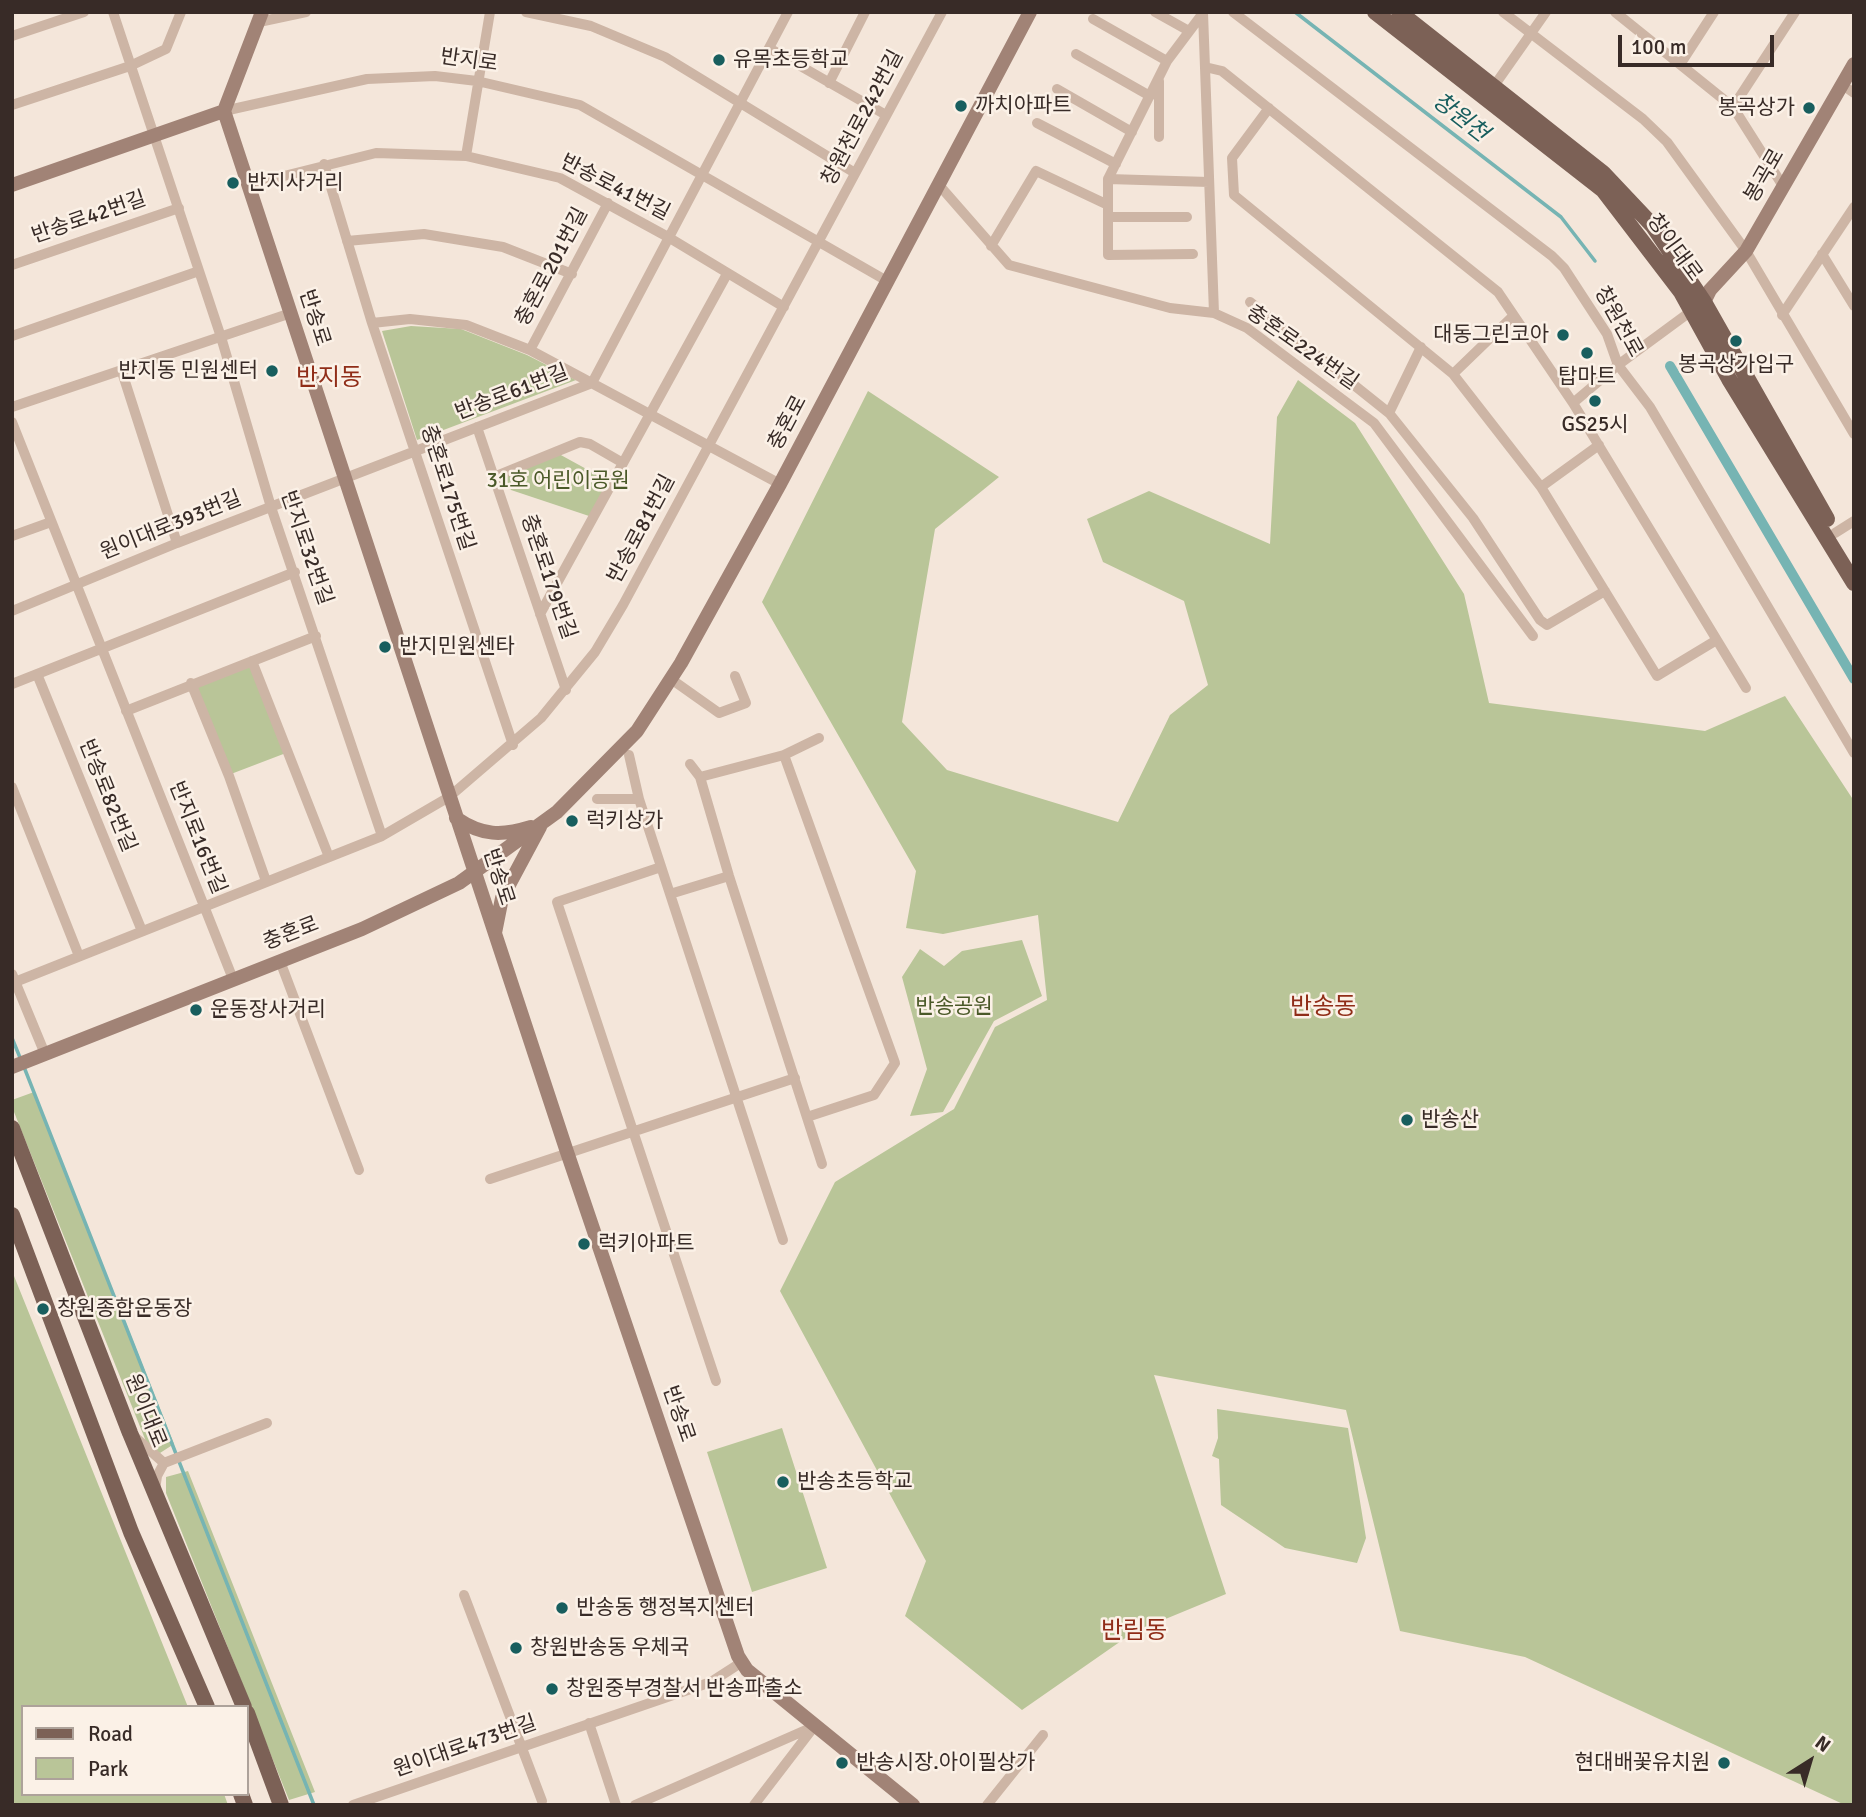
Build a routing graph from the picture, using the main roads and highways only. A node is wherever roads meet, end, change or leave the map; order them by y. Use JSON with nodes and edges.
{"nodes":[{"id":1,"x":1375,"y":12,"type":"edge"},
{"id":2,"x":1399,"y":12,"type":"edge"},
{"id":3,"x":1698,"y":306,"type":"junction"},
{"id":4,"x":1854,"y":563,"type":"edge"},
{"id":5,"x":1854,"y":583,"type":"edge"},
{"id":6,"x":12,"y":1128,"type":"edge"},
{"id":7,"x":12,"y":1215,"type":"edge"},
{"id":8,"x":206,"y":1705,"type":"edge"},
{"id":9,"x":243,"y":1705,"type":"edge"},
{"id":10,"x":248,"y":1716,"type":"edge"},
{"id":11,"x":281,"y":1805,"type":"edge"}],
"edges":[{"from":1,"to":3,"type":"main road","name":"창이대로"},
{"from":2,"to":3,"type":"main road","name":"창이대로"},
{"from":3,"to":4,"type":"main road","name":"창이대로"},
{"from":3,"to":5,"type":"main road","name":"창이대로"},
{"from":6,"to":9,"type":"main road","name":"원이대로"},
{"from":7,"to":8,"type":"main road"},
{"from":10,"to":11,"type":"main road"}]}
